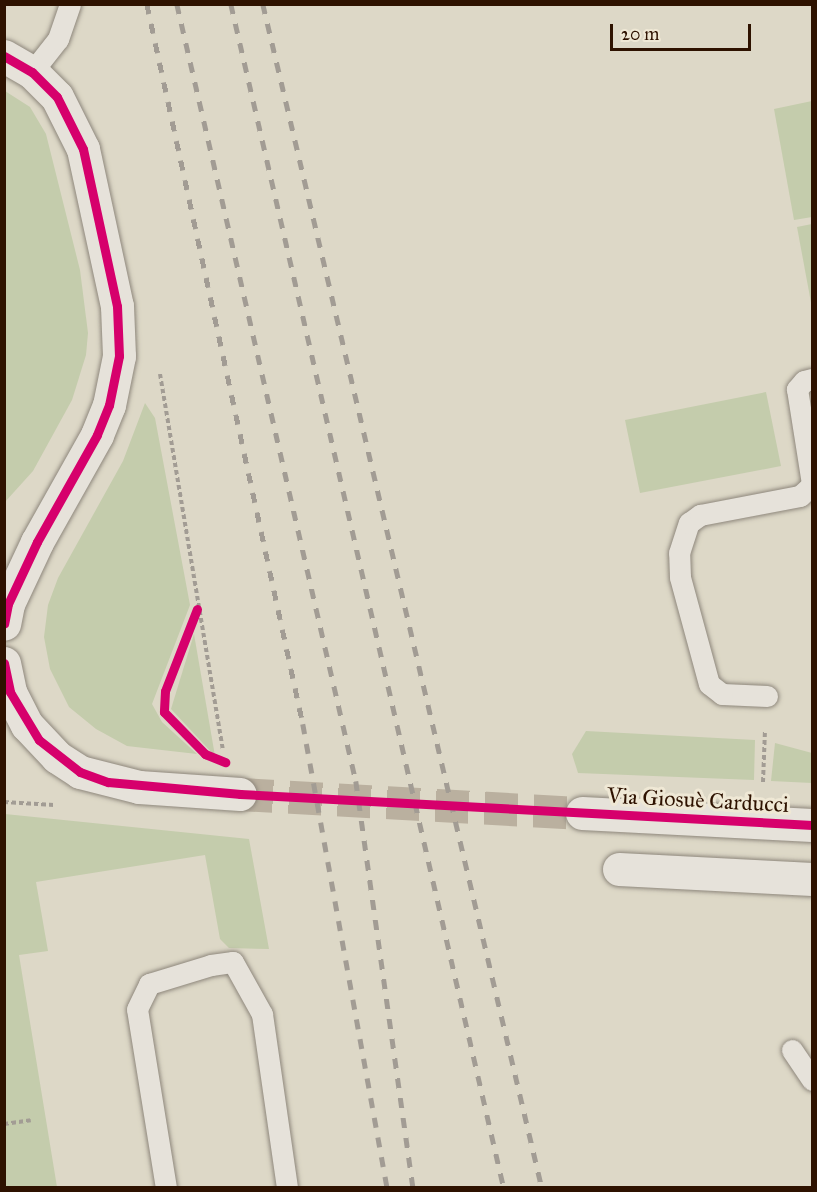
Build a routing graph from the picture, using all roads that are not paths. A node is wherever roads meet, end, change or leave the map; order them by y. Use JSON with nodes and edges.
{"nodes":[{"id":1,"x":70,"y":4,"type":"edge"},
{"id":2,"x":18,"y":64,"type":"edge"},
{"id":3,"x":813,"y":379,"type":"edge"},
{"id":4,"x":813,"y":485,"type":"edge"},
{"id":5,"x":4,"y":624,"type":"edge"},
{"id":6,"x":4,"y":663,"type":"edge"},
{"id":7,"x":767,"y":696,"type":"dead end"},
{"id":8,"x":240,"y":794,"type":"tunnel mouth"},
{"id":9,"x":582,"y":813,"type":"tunnel mouth"},
{"id":10,"x":813,"y":825,"type":"edge"},
{"id":11,"x":619,"y":868,"type":"dead end"},
{"id":12,"x":813,"y":879,"type":"edge"},
{"id":13,"x":792,"y":1050,"type":"dead end"},
{"id":14,"x":813,"y":1080,"type":"edge"},
{"id":15,"x":166,"y":1188,"type":"edge"},
{"id":16,"x":287,"y":1188,"type":"edge"}],
"edges":[{"from":1,"to":2,"type":"lane"},
{"from":2,"to":5,"type":"street"},
{"from":3,"to":4,"type":"lane"},
{"from":4,"to":7,"type":"lane"},
{"from":6,"to":8,"type":"street"},
{"from":9,"to":10,"type":"street","name":"Via Giosuè Carducci"},
{"from":11,"to":12,"type":"street"},
{"from":13,"to":14,"type":"lane"},
{"from":15,"to":16,"type":"lane"}]}
